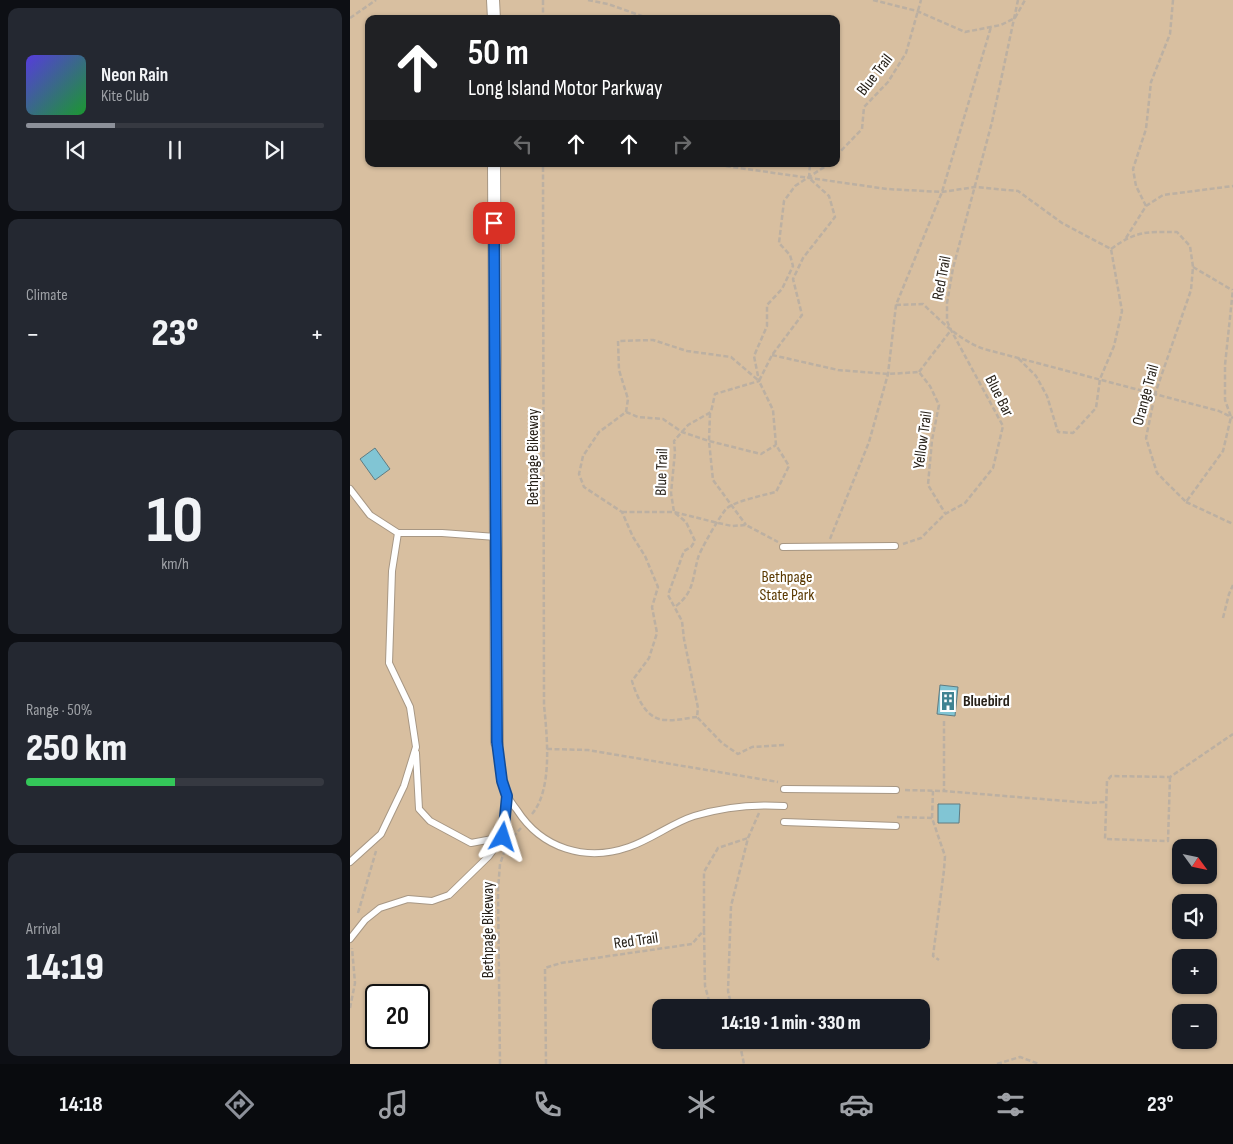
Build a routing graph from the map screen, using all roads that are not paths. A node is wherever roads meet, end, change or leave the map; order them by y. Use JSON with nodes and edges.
{"nodes":[{"id":1,"x":494,"y":0,"type":"edge"},
{"id":2,"x":494,"y":15,"type":"edge"},
{"id":3,"x":494,"y":167,"type":"edge"},
{"id":4,"x":350,"y":489,"type":"edge"},
{"id":5,"x":398,"y":533,"type":"junction"},
{"id":6,"x":496,"y":537,"type":"junction"},
{"id":7,"x":781,"y":545,"type":"road end"},
{"id":8,"x":895,"y":546,"type":"road end"},
{"id":9,"x":497,"y":742,"type":"joint"},
{"id":10,"x":416,"y":746,"type":"junction"},
{"id":11,"x":784,"y":786,"type":"road end"},
{"id":12,"x":896,"y":790,"type":"road end"},
{"id":13,"x":507,"y":796,"type":"junction"},
{"id":14,"x":784,"y":806,"type":"dead end"},
{"id":15,"x":784,"y":822,"type":"dead end"},
{"id":16,"x":896,"y":826,"type":"dead end"},
{"id":17,"x":503,"y":837,"type":"junction"},
{"id":18,"x":350,"y":862,"type":"edge"},
{"id":19,"x":351,"y":938,"type":"edge"}],
"edges":[{"from":1,"to":2,"type":"street"},
{"from":3,"to":6,"type":"street"},
{"from":4,"to":5,"type":"lane"},
{"from":5,"to":6,"type":"lane"},
{"from":5,"to":10,"type":"lane"},
{"from":6,"to":9,"type":"street"},
{"from":7,"to":8,"type":"lane"},
{"from":9,"to":13,"type":"lane"},
{"from":10,"to":17,"type":"lane"},
{"from":10,"to":18,"type":"lane"},
{"from":11,"to":12,"type":"lane"},
{"from":13,"to":14,"type":"lane"},
{"from":13,"to":17,"type":"lane"},
{"from":15,"to":16,"type":"lane"},
{"from":17,"to":19,"type":"lane"}]}
